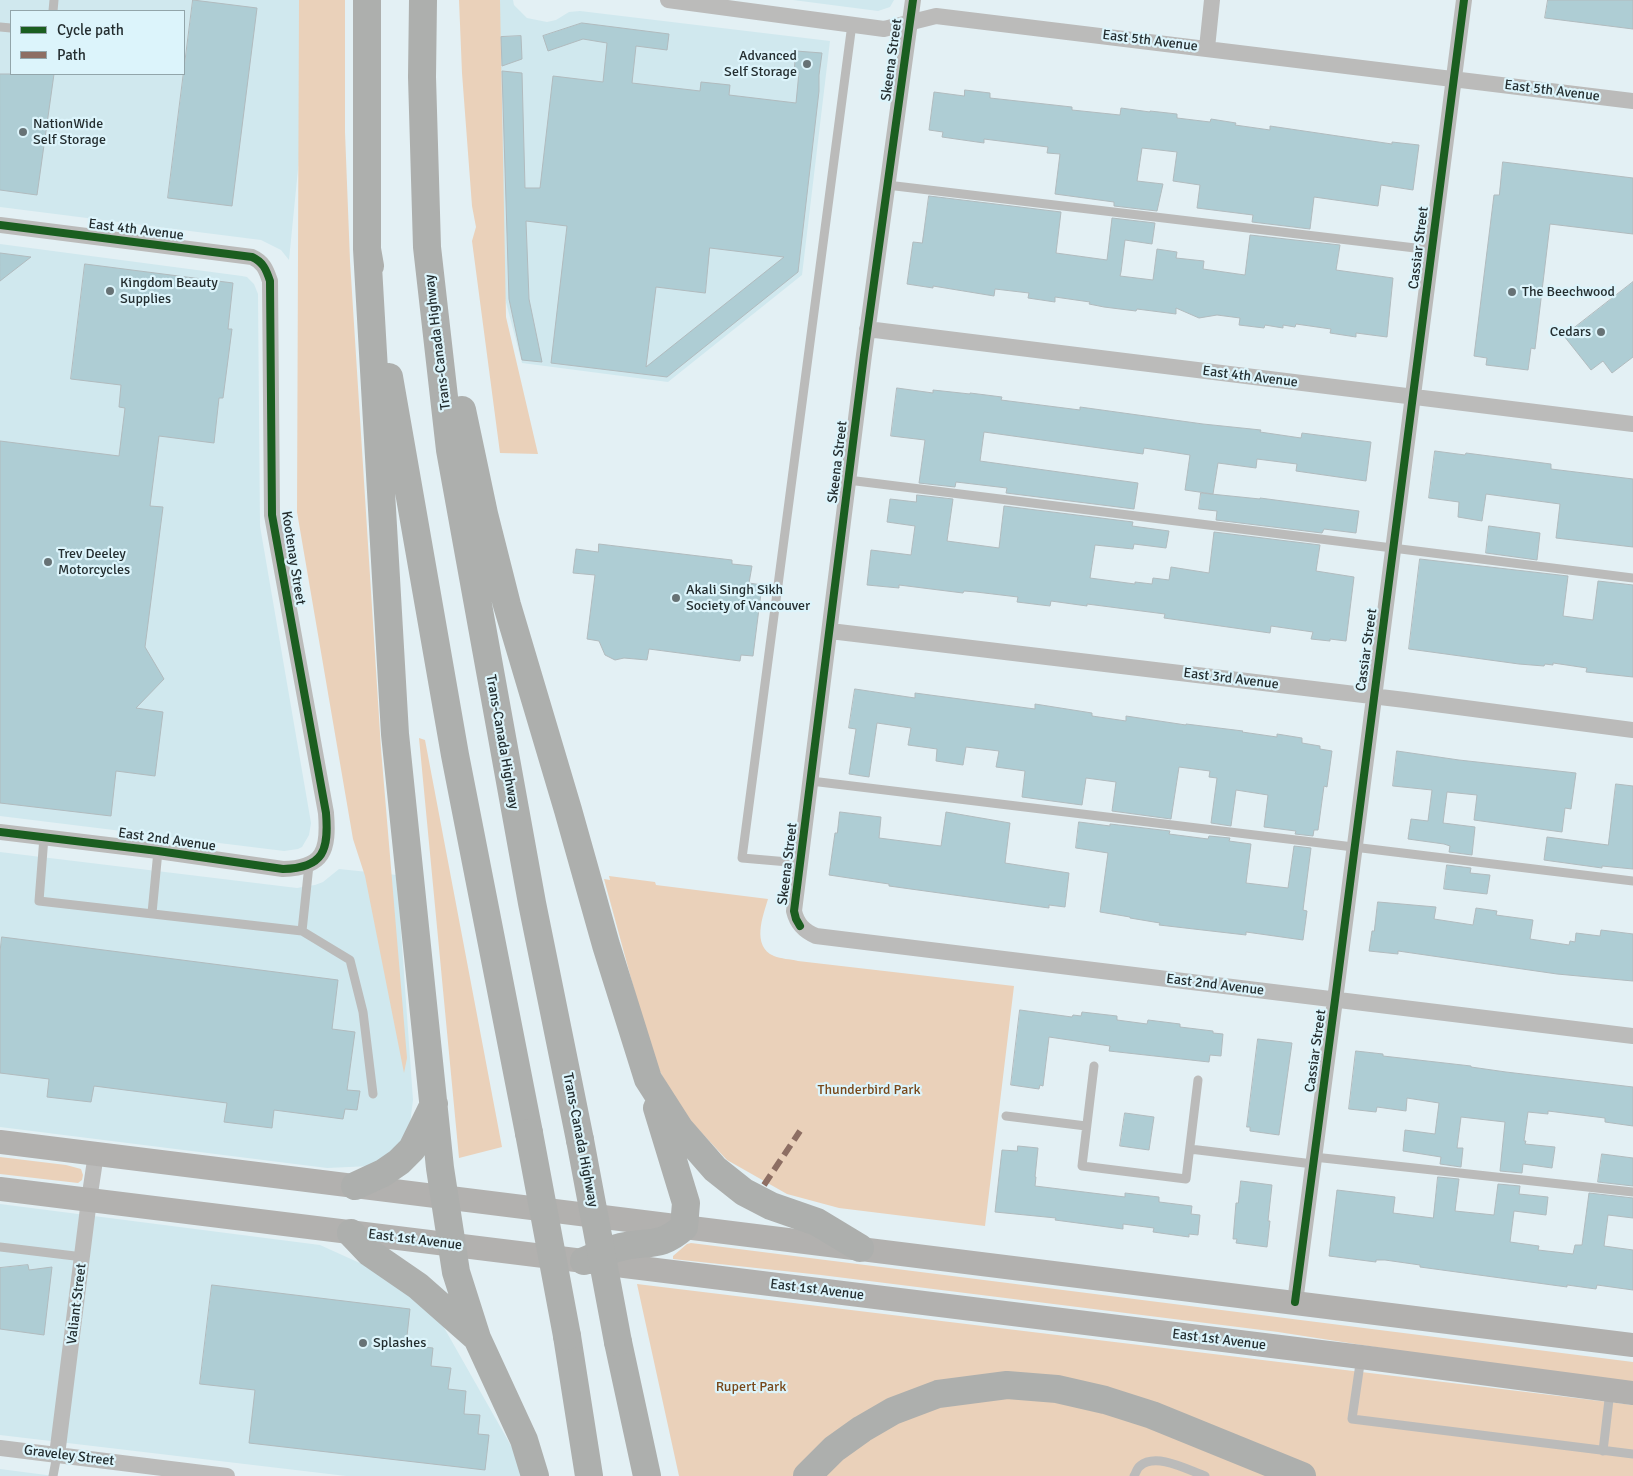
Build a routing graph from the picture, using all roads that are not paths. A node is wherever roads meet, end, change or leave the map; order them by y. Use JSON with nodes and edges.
{"nodes":[{"id":1,"x":367,"y":0,"type":"edge"},
{"id":2,"x":423,"y":0,"type":"edge"},
{"id":3,"x":668,"y":0,"type":"edge"},
{"id":4,"x":913,"y":0,"type":"edge"},
{"id":5,"x":1212,"y":0,"type":"edge"},
{"id":6,"x":1464,"y":0,"type":"edge"},
{"id":7,"x":910,"y":23,"type":"junction"},
{"id":8,"x":852,"y":24,"type":"junction"},
{"id":9,"x":1206,"y":48,"type":"junction"},
{"id":10,"x":1454,"y":79,"type":"junction"},
{"id":11,"x":1633,"y":101,"type":"edge"},
{"id":12,"x":888,"y":185,"type":"junction"},
{"id":13,"x":0,"y":225,"type":"edge"},
{"id":14,"x":427,"y":248,"type":"junction"},
{"id":15,"x":367,"y":249,"type":"junction"},
{"id":16,"x":1432,"y":250,"type":"junction"},
{"id":17,"x":265,"y":266,"type":"joint"},
{"id":18,"x":867,"y":330,"type":"junction"},
{"id":19,"x":1412,"y":397,"type":"junction"},
{"id":20,"x":1633,"y":424,"type":"edge"},
{"id":21,"x":848,"y":480,"type":"junction"},
{"id":22,"x":1393,"y":548,"type":"junction"},
{"id":23,"x":1633,"y":578,"type":"edge"},
{"id":24,"x":830,"y":631,"type":"junction"},
{"id":25,"x":1374,"y":696,"type":"junction"},
{"id":26,"x":1633,"y":730,"type":"edge"},
{"id":27,"x":812,"y":781,"type":"junction"},
{"id":28,"x":0,"y":832,"type":"edge"},
{"id":29,"x":44,"y":837,"type":"junction"},
{"id":30,"x":1354,"y":848,"type":"junction"},
{"id":31,"x":158,"y":851,"type":"junction"},
{"id":32,"x":800,"y":864,"type":"junction"},
{"id":33,"x":310,"y":865,"type":"junction"},
{"id":34,"x":1633,"y":881,"type":"edge"},
{"id":35,"x":152,"y":913,"type":"junction"},
{"id":36,"x":800,"y":926,"type":"joint"},
{"id":37,"x":302,"y":932,"type":"junction"},
{"id":38,"x":1335,"y":1000,"type":"junction"},
{"id":39,"x":1633,"y":1036,"type":"edge"},
{"id":40,"x":1094,"y":1066,"type":"dead end"},
{"id":41,"x":648,"y":1079,"type":"junction"},
{"id":42,"x":1198,"y":1080,"type":"dead end"},
{"id":43,"x":372,"y":1094,"type":"dead end"},
{"id":44,"x":434,"y":1104,"type":"junction"},
{"id":45,"x":1006,"y":1116,"type":"dead end"},
{"id":46,"x":1086,"y":1126,"type":"junction"},
{"id":47,"x":0,"y":1142,"type":"edge"},
{"id":48,"x":1190,"y":1149,"type":"junction"},
{"id":49,"x":96,"y":1154,"type":"junction"},
{"id":50,"x":1313,"y":1160,"type":"junction"},
{"id":51,"x":355,"y":1186,"type":"junction"},
{"id":52,"x":0,"y":1189,"type":"edge"},
{"id":53,"x":1633,"y":1192,"type":"edge"},
{"id":54,"x":444,"y":1197,"type":"junction"},
{"id":55,"x":89,"y":1200,"type":"junction"},
{"id":56,"x":684,"y":1227,"type":"junction"},
{"id":57,"x":351,"y":1232,"type":"junction"},
{"id":58,"x":452,"y":1245,"type":"junction"},
{"id":59,"x":0,"y":1247,"type":"edge"},
{"id":60,"x":860,"y":1248,"type":"junction"},
{"id":61,"x":82,"y":1257,"type":"junction"},
{"id":62,"x":584,"y":1261,"type":"junction"},
{"id":63,"x":1295,"y":1302,"type":"junction"},
{"id":64,"x":476,"y":1338,"type":"junction"},
{"id":65,"x":1633,"y":1344,"type":"edge"},
{"id":66,"x":1361,"y":1357,"type":"junction"},
{"id":67,"x":1610,"y":1391,"type":"junction"},
{"id":68,"x":1633,"y":1394,"type":"edge"},
{"id":69,"x":0,"y":1448,"type":"edge"},
{"id":70,"x":1603,"y":1451,"type":"junction"},
{"id":71,"x":57,"y":1454,"type":"junction"},
{"id":72,"x":1633,"y":1454,"type":"edge"},
{"id":73,"x":53,"y":1476,"type":"edge"},
{"id":74,"x":227,"y":1476,"type":"edge"},
{"id":75,"x":535,"y":1476,"type":"edge"},
{"id":76,"x":589,"y":1476,"type":"edge"},
{"id":77,"x":647,"y":1476,"type":"edge"},
{"id":78,"x":807,"y":1476,"type":"edge"},
{"id":79,"x":1134,"y":1476,"type":"edge"},
{"id":80,"x":1205,"y":1476,"type":"edge"},
{"id":81,"x":1302,"y":1476,"type":"edge"}],
"edges":[{"from":1,"to":15,"type":"highway"},
{"from":2,"to":14,"type":"highway","name":"Trans-Canada Highway"},
{"from":3,"to":8,"type":"street","name":"East 5th Avenue"},
{"from":4,"to":7,"type":"street","name":"Skeena Street"},
{"from":5,"to":9,"type":"street"},
{"from":6,"to":10,"type":"street","name":"Cassiar Street"},
{"from":7,"to":8,"type":"street","name":"East 5th Avenue"},
{"from":7,"to":9,"type":"street","name":"East 5th Avenue"},
{"from":7,"to":12,"type":"street","name":"Skeena Street"},
{"from":8,"to":32,"type":"lane"},
{"from":9,"to":10,"type":"street","name":"East 5th Avenue"},
{"from":10,"to":11,"type":"street","name":"East 5th Avenue"},
{"from":10,"to":16,"type":"street","name":"Cassiar Street"},
{"from":12,"to":16,"type":"lane"},
{"from":12,"to":18,"type":"street","name":"Skeena Street"},
{"from":13,"to":17,"type":"street","name":"East 4th Avenue"},
{"from":14,"to":41,"type":"highway"},
{"from":14,"to":77,"type":"highway","name":"Trans-Canada Highway","bridge":true},
{"from":15,"to":44,"type":"highway"},
{"from":15,"to":76,"type":"highway","bridge":true},
{"from":16,"to":19,"type":"street","name":"Cassiar Street"},
{"from":17,"to":33,"type":"street","name":"Kootenay Street"},
{"from":18,"to":19,"type":"street","name":"East 4th Avenue"},
{"from":18,"to":21,"type":"street","name":"Skeena Street"},
{"from":19,"to":20,"type":"street","name":"East 4th Avenue"},
{"from":19,"to":22,"type":"street","name":"Cassiar Street"},
{"from":21,"to":22,"type":"lane"},
{"from":21,"to":24,"type":"street","name":"Skeena Street"},
{"from":22,"to":23,"type":"lane"},
{"from":22,"to":25,"type":"street","name":"Cassiar Street"},
{"from":24,"to":25,"type":"street","name":"East 3rd Avenue"},
{"from":24,"to":27,"type":"street","name":"Skeena Street"},
{"from":25,"to":26,"type":"street","name":"East 3rd Avenue"},
{"from":25,"to":30,"type":"street","name":"Cassiar Street"},
{"from":27,"to":30,"type":"lane"},
{"from":27,"to":32,"type":"street","name":"Skeena Street"},
{"from":28,"to":29,"type":"street","name":"East 2nd Avenue"},
{"from":29,"to":31,"type":"street","name":"East 2nd Avenue"},
{"from":29,"to":35,"type":"lane"},
{"from":30,"to":34,"type":"lane"},
{"from":30,"to":38,"type":"street","name":"Cassiar Street"},
{"from":31,"to":33,"type":"street","name":"East 2nd Avenue"},
{"from":31,"to":35,"type":"lane"},
{"from":32,"to":36,"type":"street","name":"Skeena Street"},
{"from":33,"to":37,"type":"lane"},
{"from":35,"to":37,"type":"lane"},
{"from":36,"to":38,"type":"street","name":"East 2nd Avenue"},
{"from":37,"to":43,"type":"lane"},
{"from":38,"to":39,"type":"street","name":"East 2nd Avenue"},
{"from":38,"to":50,"type":"street","name":"Cassiar Street"},
{"from":40,"to":46,"type":"lane"},
{"from":41,"to":56,"type":"highway"},
{"from":41,"to":60,"type":"highway"},
{"from":42,"to":48,"type":"lane"},
{"from":44,"to":51,"type":"highway"},
{"from":44,"to":54,"type":"highway"},
{"from":45,"to":46,"type":"lane"},
{"from":46,"to":48,"type":"lane"},
{"from":47,"to":49,"type":"main road"},
{"from":48,"to":50,"type":"lane"},
{"from":49,"to":51,"type":"main road"},
{"from":49,"to":55,"type":"street","name":"Valiant Street"},
{"from":50,"to":53,"type":"lane"},
{"from":50,"to":63,"type":"street","name":"Cassiar Street"},
{"from":51,"to":54,"type":"main road"},
{"from":52,"to":55,"type":"main road","name":"East 1st Avenue"},
{"from":54,"to":56,"type":"main road"},
{"from":54,"to":58,"type":"highway"},
{"from":55,"to":57,"type":"main road","name":"East 1st Avenue"},
{"from":55,"to":61,"type":"street","name":"Valiant Street"},
{"from":56,"to":60,"type":"main road"},
{"from":56,"to":62,"type":"highway"},
{"from":57,"to":58,"type":"main road","name":"East 1st Avenue"},
{"from":57,"to":64,"type":"highway"},
{"from":58,"to":62,"type":"main road","name":"East 1st Avenue"},
{"from":58,"to":64,"type":"highway"},
{"from":59,"to":61,"type":"lane"},
{"from":60,"to":63,"type":"main road"},
{"from":61,"to":71,"type":"street","name":"Valiant Street"},
{"from":62,"to":66,"type":"main road","name":"East 1st Avenue"},
{"from":63,"to":65,"type":"main road"},
{"from":64,"to":75,"type":"highway"},
{"from":66,"to":67,"type":"main road","name":"East 1st Avenue"},
{"from":66,"to":70,"type":"lane"},
{"from":67,"to":68,"type":"main road","name":"East 1st Avenue"},
{"from":67,"to":70,"type":"lane"},
{"from":69,"to":71,"type":"street","name":"Graveley Street"},
{"from":70,"to":72,"type":"lane"},
{"from":71,"to":73,"type":"lane"},
{"from":71,"to":74,"type":"street","name":"Graveley Street"},
{"from":78,"to":81,"type":"highway"},
{"from":79,"to":80,"type":"lane"}]}
